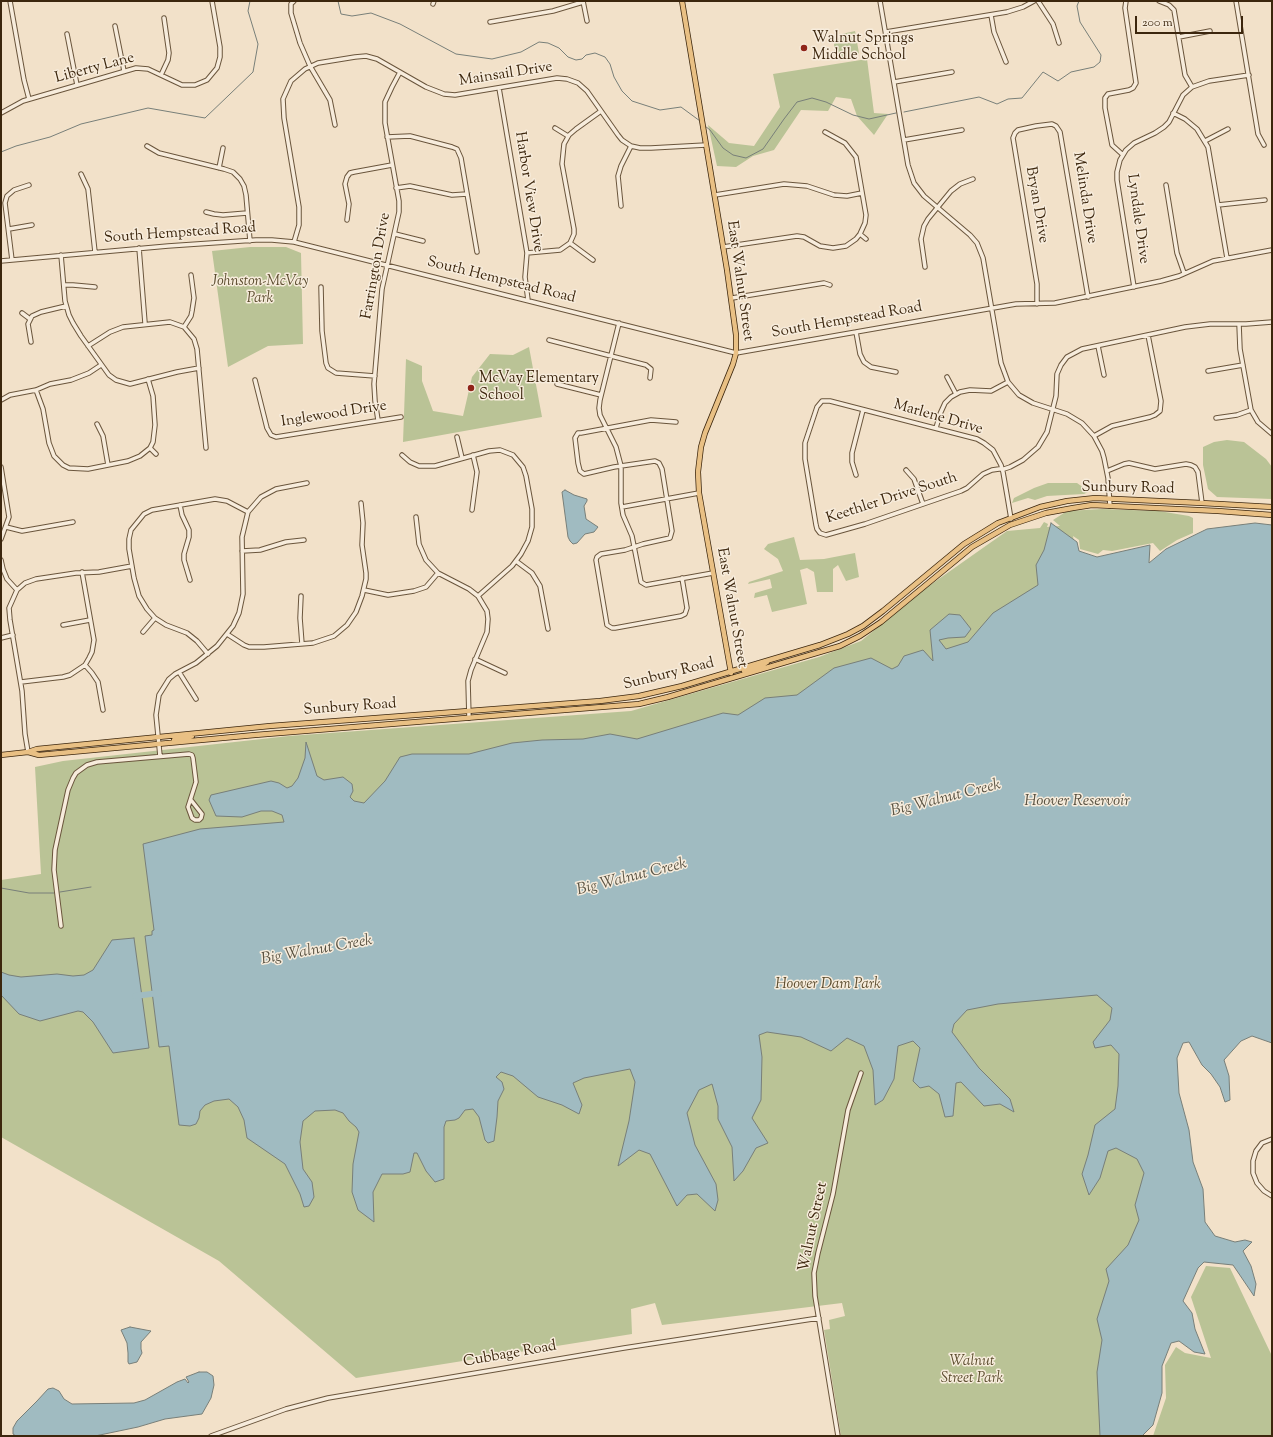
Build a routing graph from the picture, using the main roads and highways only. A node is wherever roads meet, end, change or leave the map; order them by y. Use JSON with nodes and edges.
{"nodes":[{"id":1,"x":682,"y":1,"type":"edge"},
{"id":2,"x":1272,"y":507,"type":"edge"},
{"id":3,"x":1272,"y":515,"type":"edge"},
{"id":4,"x":772,"y":659,"type":"junction"},
{"id":5,"x":730,"y":672,"type":"junction"},
{"id":6,"x":732,"y":678,"type":"junction"},
{"id":7,"x":668,"y":697,"type":"junction"},
{"id":8,"x":512,"y":707,"type":"junction"},
{"id":9,"x":469,"y":711,"type":"junction"},
{"id":10,"x":469,"y":718,"type":"junction"},
{"id":11,"x":430,"y":721,"type":"junction"},
{"id":12,"x":198,"y":734,"type":"junction"},
{"id":13,"x":158,"y":738,"type":"junction"},
{"id":14,"x":159,"y":744,"type":"junction"},
{"id":15,"x":126,"y":747,"type":"junction"},
{"id":16,"x":28,"y":752,"type":"junction"},
{"id":17,"x":1,"y":755,"type":"edge"}],
"edges":[{"from":1,"to":5,"type":"main road","name":"East Walnut Street"},
{"from":2,"to":4,"type":"main road","name":"Sunbury Road"},
{"from":3,"to":6,"type":"main road","name":"Sunbury Road"},
{"from":4,"to":5,"type":"main road","name":"Sunbury Road"},
{"from":4,"to":6,"type":"main road"},
{"from":5,"to":6,"type":"main road","name":"East Walnut Street"},
{"from":5,"to":7,"type":"main road"},
{"from":5,"to":8,"type":"main road","name":"Sunbury Road"},
{"from":6,"to":7,"type":"main road","name":"Sunbury Road"},
{"from":7,"to":10,"type":"main road","name":"Sunbury Road"},
{"from":8,"to":9,"type":"main road","name":"Sunbury Road"},
{"from":8,"to":10,"type":"main road"},
{"from":9,"to":11,"type":"main road"},
{"from":9,"to":12,"type":"main road","name":"Sunbury Road"},
{"from":10,"to":11,"type":"main road","name":"Sunbury Road"},
{"from":11,"to":14,"type":"main road","name":"Sunbury Road"},
{"from":12,"to":13,"type":"main road","name":"Sunbury Road"},
{"from":12,"to":14,"type":"main road"},
{"from":13,"to":15,"type":"main road"},
{"from":13,"to":16,"type":"main road","name":"Sunbury Road"},
{"from":14,"to":15,"type":"main road","name":"Sunbury Road"},
{"from":15,"to":16,"type":"main road","name":"Sunbury Road"},
{"from":16,"to":17,"type":"main road","name":"Sunbury Road"}]}
